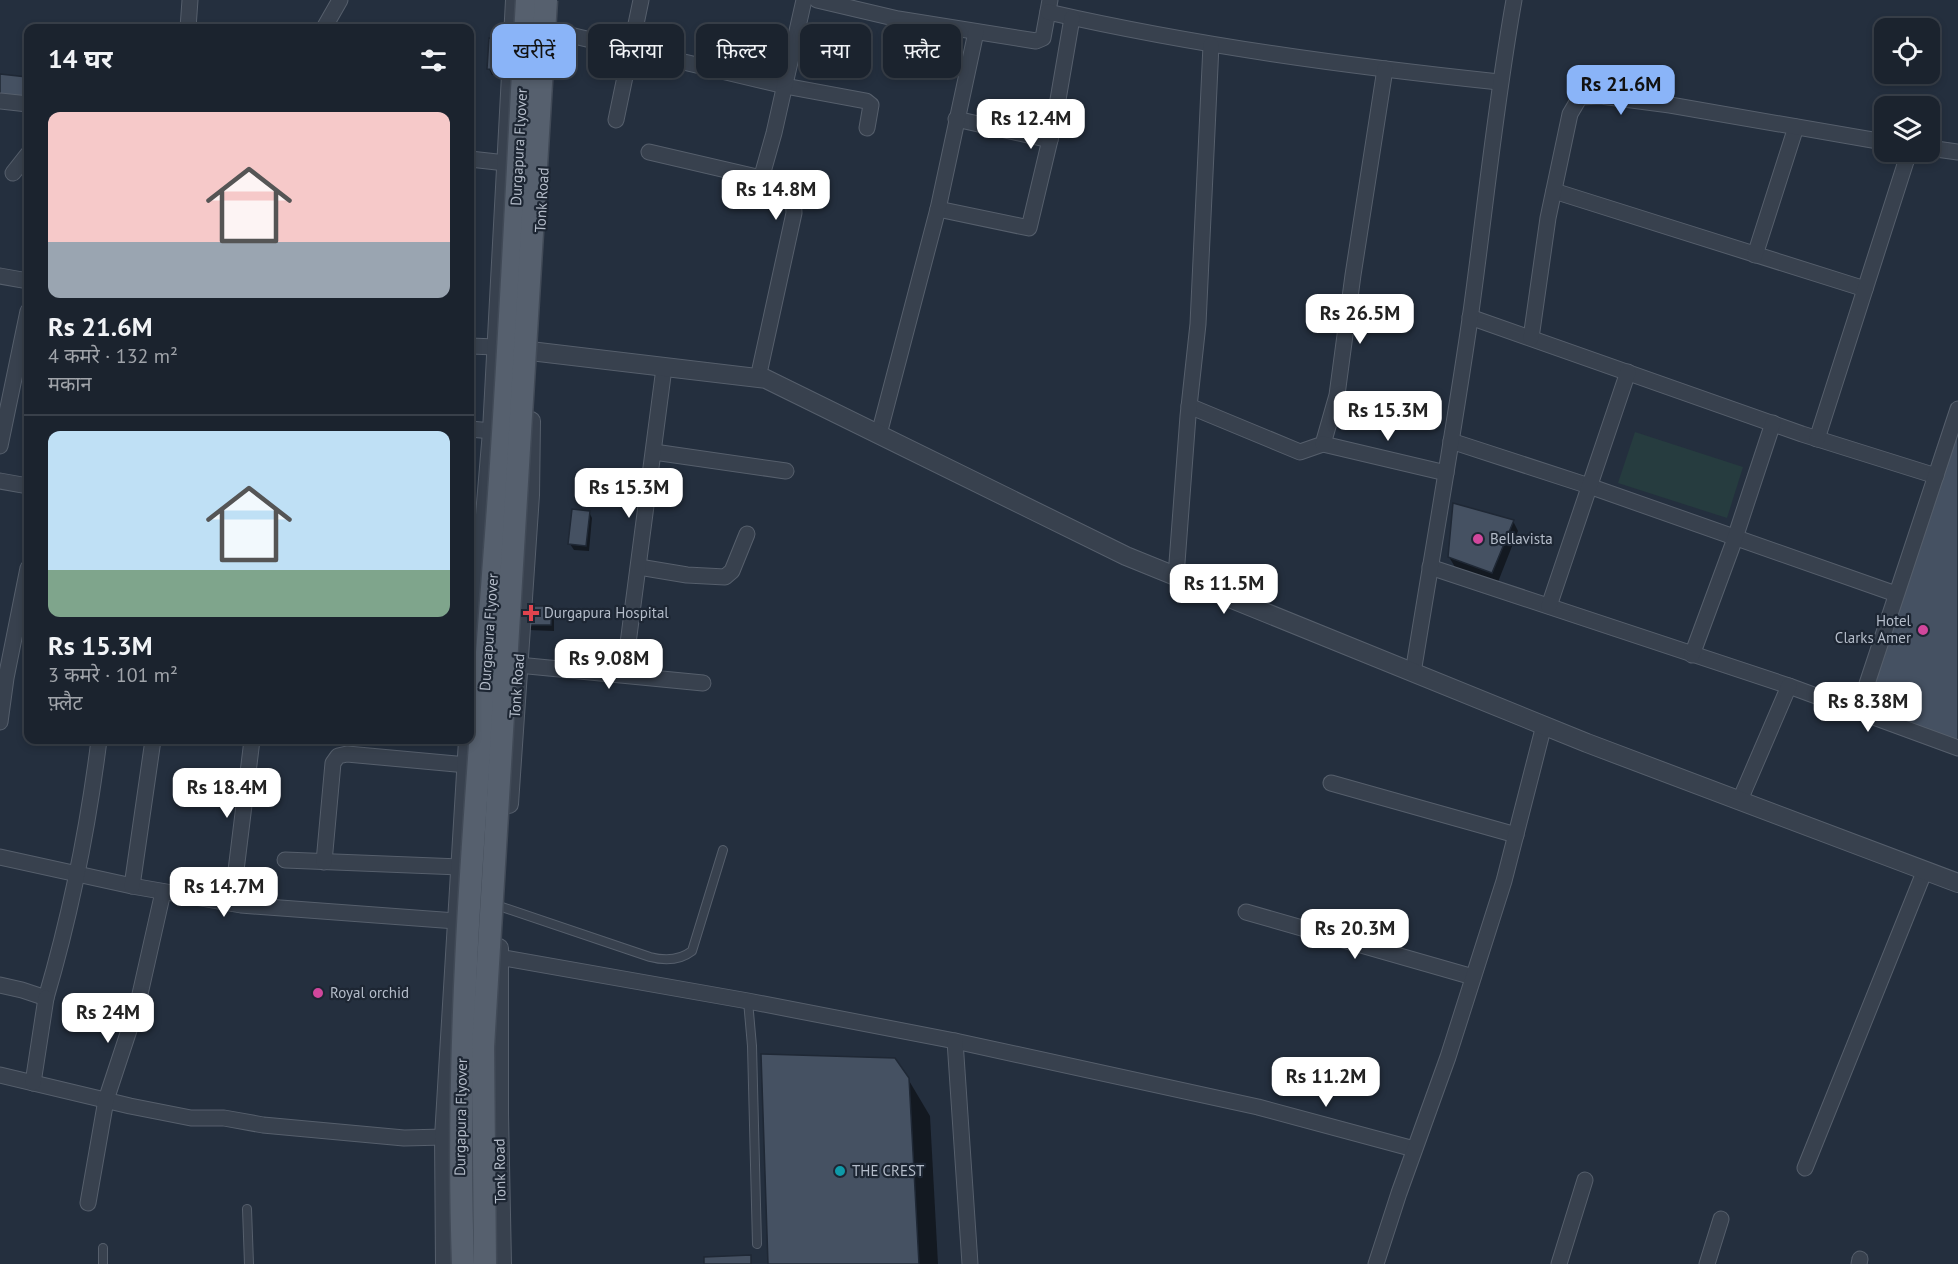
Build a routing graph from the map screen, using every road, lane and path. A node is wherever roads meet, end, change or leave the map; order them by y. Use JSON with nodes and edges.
{"nodes":[{"id":1,"x":190,"y":0,"type":"edge"},
{"id":2,"x":340,"y":0,"type":"edge"},
{"id":3,"x":515,"y":0,"type":"edge"},
{"id":4,"x":527,"y":0,"type":"edge"},
{"id":5,"x":546,"y":0,"type":"edge"},
{"id":6,"x":555,"y":0,"type":"edge"},
{"id":7,"x":641,"y":0,"type":"edge"},
{"id":8,"x":804,"y":0,"type":"edge"},
{"id":9,"x":817,"y":0,"type":"edge"},
{"id":10,"x":1514,"y":0,"type":"edge"},
{"id":11,"x":1049,"y":6,"type":"edge"},
{"id":12,"x":1072,"y":18,"type":"junction"},
{"id":13,"x":189,"y":24,"type":"edge"},
{"id":14,"x":326,"y":24,"type":"edge"},
{"id":15,"x":553,"y":24,"type":"edge"},
{"id":16,"x":636,"y":24,"type":"edge"},
{"id":17,"x":976,"y":32,"type":"junction"},
{"id":18,"x":1211,"y":45,"type":"junction"},
{"id":19,"x":684,"y":62,"type":"edge"},
{"id":20,"x":1385,"y":69,"type":"junction"},
{"id":21,"x":550,"y":78,"type":"edge"},
{"id":22,"x":625,"y":78,"type":"edge"},
{"id":23,"x":1499,"y":82,"type":"junction"},
{"id":24,"x":785,"y":86,"type":"junction"},
{"id":25,"x":0,"y":101,"type":"edge"},
{"id":26,"x":24,"y":104,"type":"edge"},
{"id":27,"x":956,"y":119,"type":"junction"},
{"id":28,"x":616,"y":120,"type":"dead end"},
{"id":29,"x":1796,"y":127,"type":"junction"},
{"id":30,"x":867,"y":128,"type":"dead end"},
{"id":31,"x":1050,"y":140,"type":"junction"},
{"id":32,"x":1874,"y":140,"type":"edge"},
{"id":33,"x":1940,"y":150,"type":"edge"},
{"id":34,"x":648,"y":152,"type":"dead end"},
{"id":35,"x":1958,"y":152,"type":"edge"},
{"id":36,"x":24,"y":159,"type":"edge"},
{"id":37,"x":474,"y":159,"type":"edge"},
{"id":38,"x":1906,"y":162,"type":"edge"},
{"id":39,"x":506,"y":163,"type":"junction"},
{"id":40,"x":13,"y":173,"type":"dead end"},
{"id":41,"x":761,"y":179,"type":"junction"},
{"id":42,"x":1554,"y":190,"type":"junction"},
{"id":43,"x":939,"y":209,"type":"junction"},
{"id":44,"x":1755,"y":255,"type":"junction"},
{"id":45,"x":0,"y":276,"type":"edge"},
{"id":46,"x":24,"y":280,"type":"edge"},
{"id":47,"x":1865,"y":289,"type":"junction"},
{"id":48,"x":1470,"y":317,"type":"junction"},
{"id":49,"x":24,"y":330,"type":"edge"},
{"id":50,"x":1531,"y":338,"type":"junction"},
{"id":51,"x":474,"y":346,"type":"edge"},
{"id":52,"x":496,"y":347,"type":"junction"},
{"id":53,"x":533,"y":352,"type":"junction"},
{"id":54,"x":664,"y":368,"type":"junction"},
{"id":55,"x":1628,"y":372,"type":"junction"},
{"id":56,"x":758,"y":378,"type":"junction"},
{"id":57,"x":1190,"y":406,"type":"junction"},
{"id":58,"x":1958,"y":409,"type":"edge"},
{"id":59,"x":1773,"y":423,"type":"junction"},
{"id":60,"x":474,"y":429,"type":"edge"},
{"id":61,"x":492,"y":431,"type":"junction"},
{"id":62,"x":879,"y":434,"type":"junction"},
{"id":63,"x":1817,"y":439,"type":"junction"},
{"id":64,"x":1452,"y":441,"type":"junction"},
{"id":65,"x":1323,"y":444,"type":"junction"},
{"id":66,"x":0,"y":446,"type":"edge"},
{"id":67,"x":654,"y":452,"type":"junction"},
{"id":68,"x":786,"y":471,"type":"dead end"},
{"id":69,"x":1446,"y":473,"type":"junction"},
{"id":70,"x":1936,"y":476,"type":"junction"},
{"id":71,"x":0,"y":481,"type":"edge"},
{"id":72,"x":24,"y":485,"type":"edge"},
{"id":73,"x":1589,"y":486,"type":"junction"},
{"id":74,"x":747,"y":534,"type":"dead end"},
{"id":75,"x":1735,"y":537,"type":"junction"},
{"id":76,"x":639,"y":567,"type":"junction"},
{"id":77,"x":1431,"y":567,"type":"junction"},
{"id":78,"x":1176,"y":576,"type":"junction"},
{"id":79,"x":24,"y":588,"type":"edge"},
{"id":80,"x":1896,"y":594,"type":"junction"},
{"id":81,"x":1549,"y":606,"type":"junction"},
{"id":82,"x":474,"y":648,"type":"edge"},
{"id":83,"x":1692,"y":655,"type":"junction"},
{"id":84,"x":518,"y":665,"type":"junction"},
{"id":85,"x":1413,"y":673,"type":"junction"},
{"id":86,"x":624,"y":674,"type":"junction"},
{"id":87,"x":703,"y":683,"type":"dead end"},
{"id":88,"x":1789,"y":686,"type":"junction"},
{"id":89,"x":1858,"y":711,"type":"junction"},
{"id":90,"x":0,"y":722,"type":"edge"},
{"id":91,"x":1544,"y":725,"type":"junction"},
{"id":92,"x":99,"y":744,"type":"edge"},
{"id":93,"x":152,"y":744,"type":"edge"},
{"id":94,"x":252,"y":744,"type":"edge"},
{"id":95,"x":468,"y":744,"type":"edge"},
{"id":96,"x":1958,"y":748,"type":"edge"},
{"id":97,"x":467,"y":765,"type":"junction"},
{"id":98,"x":1331,"y":783,"type":"dead end"},
{"id":99,"x":1740,"y":800,"type":"junction"},
{"id":100,"x":1516,"y":835,"type":"junction"},
{"id":101,"x":723,"y":850,"type":"dead end"},
{"id":102,"x":0,"y":857,"type":"edge"},
{"id":103,"x":285,"y":860,"type":"dead end"},
{"id":104,"x":324,"y":862,"type":"junction"},
{"id":105,"x":460,"y":867,"type":"junction"},
{"id":106,"x":1925,"y":870,"type":"junction"},
{"id":107,"x":78,"y":874,"type":"junction"},
{"id":108,"x":1958,"y":883,"type":"edge"},
{"id":109,"x":132,"y":886,"type":"junction"},
{"id":110,"x":163,"y":892,"type":"junction"},
{"id":111,"x":232,"y":903,"type":"junction"},
{"id":112,"x":502,"y":907,"type":"junction"},
{"id":113,"x":1246,"y":912,"type":"dead end"},
{"id":114,"x":456,"y":921,"type":"junction"},
{"id":115,"x":454,"y":952,"type":"junction"},
{"id":116,"x":499,"y":957,"type":"junction"},
{"id":117,"x":1473,"y":977,"type":"junction"},
{"id":118,"x":0,"y":985,"type":"edge"},
{"id":119,"x":46,"y":998,"type":"junction"},
{"id":120,"x":748,"y":1001,"type":"junction"},
{"id":121,"x":955,"y":1041,"type":"junction"},
{"id":122,"x":0,"y":1075,"type":"edge"},
{"id":123,"x":33,"y":1083,"type":"junction"},
{"id":124,"x":106,"y":1100,"type":"junction"},
{"id":125,"x":444,"y":1137,"type":"junction"},
{"id":126,"x":1414,"y":1149,"type":"junction"},
{"id":127,"x":1805,"y":1168,"type":"dead end"},
{"id":128,"x":1585,"y":1180,"type":"dead end"},
{"id":129,"x":88,"y":1203,"type":"dead end"},
{"id":130,"x":247,"y":1209,"type":"dead end"},
{"id":131,"x":1721,"y":1219,"type":"dead end"},
{"id":132,"x":757,"y":1244,"type":"dead end"},
{"id":133,"x":103,"y":1248,"type":"dead end"},
{"id":134,"x":103,"y":1264,"type":"edge"},
{"id":135,"x":249,"y":1264,"type":"edge"},
{"id":136,"x":445,"y":1264,"type":"edge"},
{"id":137,"x":463,"y":1264,"type":"edge"},
{"id":138,"x":485,"y":1264,"type":"edge"},
{"id":139,"x":502,"y":1264,"type":"edge"},
{"id":140,"x":970,"y":1264,"type":"edge"},
{"id":141,"x":1376,"y":1264,"type":"edge"},
{"id":142,"x":1559,"y":1264,"type":"edge"},
{"id":143,"x":1707,"y":1264,"type":"edge"}],
"edges":[{"from":1,"to":13,"type":"street"},
{"from":2,"to":14,"type":"street"},
{"from":3,"to":39,"type":"street"},
{"from":4,"to":137,"type":"main road","name":"Durgapura Flyover","bridge":true},
{"from":5,"to":138,"type":"main road","name":"Durgapura Flyover","bridge":true},
{"from":6,"to":15,"type":"street","name":"Tonk Road"},
{"from":7,"to":16,"type":"street"},
{"from":8,"to":24,"type":"street"},
{"from":9,"to":17,"type":"street"},
{"from":10,"to":23,"type":"street"},
{"from":11,"to":12,"type":"street"},
{"from":11,"to":17,"type":"street"},
{"from":12,"to":18,"type":"street"},
{"from":12,"to":31,"type":"street"},
{"from":17,"to":27,"type":"street"},
{"from":18,"to":20,"type":"street"},
{"from":18,"to":57,"type":"street"},
{"from":19,"to":24,"type":"street"},
{"from":20,"to":23,"type":"street"},
{"from":20,"to":65,"type":"street"},
{"from":21,"to":53,"type":"street","name":"Tonk Road"},
{"from":22,"to":28,"type":"street"},
{"from":23,"to":48,"type":"street"},
{"from":24,"to":30,"type":"street"},
{"from":24,"to":41,"type":"street"},
{"from":25,"to":26,"type":"street"},
{"from":27,"to":31,"type":"street"},
{"from":27,"to":43,"type":"street"},
{"from":29,"to":32,"type":"street"},
{"from":29,"to":42,"type":"street"},
{"from":29,"to":44,"type":"street"},
{"from":31,"to":43,"type":"street"},
{"from":33,"to":35,"type":"street"},
{"from":34,"to":41,"type":"street"},
{"from":36,"to":40,"type":"street"},
{"from":37,"to":39,"type":"street"},
{"from":38,"to":47,"type":"street"},
{"from":39,"to":52,"type":"street"},
{"from":41,"to":56,"type":"street"},
{"from":42,"to":44,"type":"street"},
{"from":42,"to":50,"type":"street"},
{"from":43,"to":62,"type":"street"},
{"from":44,"to":47,"type":"street"},
{"from":45,"to":46,"type":"street"},
{"from":47,"to":63,"type":"street"},
{"from":48,"to":50,"type":"street"},
{"from":48,"to":64,"type":"street"},
{"from":49,"to":66,"type":"street"},
{"from":50,"to":55,"type":"street"},
{"from":51,"to":52,"type":"street"},
{"from":52,"to":53,"type":"street"},
{"from":52,"to":61,"type":"street"},
{"from":53,"to":54,"type":"street"},
{"from":53,"to":84,"type":"street","name":"Tonk Road"},
{"from":54,"to":56,"type":"street"},
{"from":54,"to":67,"type":"street"},
{"from":55,"to":59,"type":"street"},
{"from":55,"to":73,"type":"street"},
{"from":56,"to":62,"type":"street"},
{"from":57,"to":65,"type":"street"},
{"from":57,"to":78,"type":"street"},
{"from":58,"to":70,"type":"street"},
{"from":59,"to":63,"type":"street"},
{"from":59,"to":75,"type":"street"},
{"from":60,"to":61,"type":"street"},
{"from":61,"to":82,"type":"street"},
{"from":62,"to":78,"type":"street"},
{"from":63,"to":70,"type":"street"},
{"from":64,"to":69,"type":"street"},
{"from":64,"to":73,"type":"street"},
{"from":65,"to":69,"type":"street"},
{"from":67,"to":68,"type":"street"},
{"from":67,"to":76,"type":"street"},
{"from":69,"to":77,"type":"street"},
{"from":70,"to":80,"type":"street"},
{"from":71,"to":72,"type":"street"},
{"from":73,"to":75,"type":"street"},
{"from":73,"to":81,"type":"street"},
{"from":74,"to":76,"type":"street"},
{"from":75,"to":80,"type":"street"},
{"from":75,"to":83,"type":"street"},
{"from":76,"to":86,"type":"street"},
{"from":77,"to":81,"type":"street"},
{"from":77,"to":85,"type":"street"},
{"from":78,"to":85,"type":"street"},
{"from":79,"to":90,"type":"street"},
{"from":80,"to":89,"type":"street"},
{"from":81,"to":83,"type":"street"},
{"from":83,"to":88,"type":"street"},
{"from":84,"to":86,"type":"street"},
{"from":84,"to":112,"type":"street","name":"Tonk Road"},
{"from":85,"to":91,"type":"street"},
{"from":86,"to":87,"type":"street"},
{"from":88,"to":89,"type":"street"},
{"from":88,"to":99,"type":"street"},
{"from":89,"to":96,"type":"street"},
{"from":91,"to":99,"type":"street"},
{"from":91,"to":100,"type":"street"},
{"from":92,"to":107,"type":"street"},
{"from":93,"to":109,"type":"street"},
{"from":94,"to":111,"type":"street"},
{"from":95,"to":97,"type":"street"},
{"from":97,"to":104,"type":"street"},
{"from":97,"to":105,"type":"street"},
{"from":98,"to":100,"type":"street"},
{"from":99,"to":106,"type":"street"},
{"from":100,"to":117,"type":"street"},
{"from":101,"to":112,"type":"lane"},
{"from":102,"to":107,"type":"street"},
{"from":103,"to":104,"type":"street"},
{"from":104,"to":105,"type":"street"},
{"from":105,"to":114,"type":"street"},
{"from":106,"to":108,"type":"street"},
{"from":106,"to":127,"type":"street"},
{"from":107,"to":109,"type":"street"},
{"from":107,"to":119,"type":"street"},
{"from":109,"to":110,"type":"street"},
{"from":110,"to":111,"type":"street"},
{"from":110,"to":124,"type":"street"},
{"from":111,"to":114,"type":"street"},
{"from":112,"to":116,"type":"street","name":"Tonk Road"},
{"from":113,"to":117,"type":"street"},
{"from":114,"to":115,"type":"street"},
{"from":115,"to":116,"type":"street"},
{"from":115,"to":125,"type":"street"},
{"from":116,"to":120,"type":"street"},
{"from":116,"to":139,"type":"street","name":"Tonk Road"},
{"from":117,"to":126,"type":"street"},
{"from":118,"to":119,"type":"street"},
{"from":119,"to":123,"type":"street"},
{"from":120,"to":121,"type":"street"},
{"from":120,"to":132,"type":"lane"},
{"from":121,"to":126,"type":"street"},
{"from":121,"to":140,"type":"street"},
{"from":122,"to":123,"type":"street"},
{"from":123,"to":124,"type":"street"},
{"from":124,"to":125,"type":"street"},
{"from":124,"to":129,"type":"street"},
{"from":125,"to":136,"type":"street"},
{"from":126,"to":141,"type":"street"},
{"from":128,"to":142,"type":"street"},
{"from":130,"to":135,"type":"lane"},
{"from":131,"to":143,"type":"street"},
{"from":133,"to":134,"type":"lane"}]}
